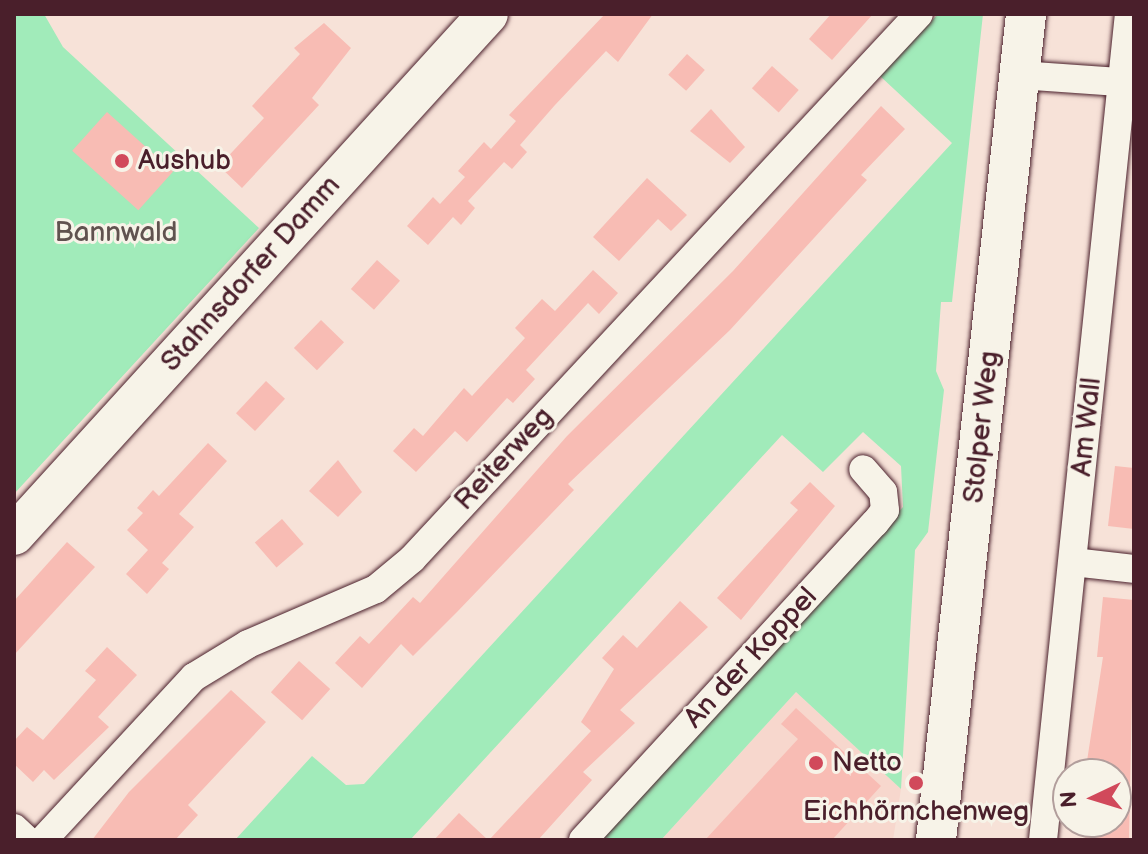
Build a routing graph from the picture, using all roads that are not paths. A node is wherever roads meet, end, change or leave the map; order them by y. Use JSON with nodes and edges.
{"nodes":[{"id":1,"x":488,"y":14,"type":"edge"},
{"id":2,"x":919,"y":14,"type":"edge"},
{"id":3,"x":1026,"y":14,"type":"edge"},
{"id":4,"x":1129,"y":14,"type":"edge"},
{"id":5,"x":1019,"y":75,"type":"junction"},
{"id":6,"x":1128,"y":82,"type":"edge"},
{"id":7,"x":863,"y":469,"type":"dead end"},
{"id":8,"x":14,"y":535,"type":"edge"},
{"id":9,"x":1073,"y":562,"type":"junction"},
{"id":10,"x":1134,"y":569,"type":"edge"},
{"id":11,"x":14,"y":828,"type":"edge"},
{"id":12,"x":27,"y":840,"type":"edge"},
{"id":13,"x":43,"y":840,"type":"edge"},
{"id":14,"x":583,"y":840,"type":"edge"},
{"id":15,"x":936,"y":840,"type":"edge"},
{"id":16,"x":1043,"y":840,"type":"edge"}],
"edges":[{"from":1,"to":8,"type":"street","name":"Stahnsdorfer Damm"},
{"from":2,"to":13,"type":"street","name":"Reiterweg"},
{"from":3,"to":5,"type":"street","name":"Stolper Weg"},
{"from":4,"to":6,"type":"street","name":"Am Wall"},
{"from":5,"to":6,"type":"street"},
{"from":5,"to":15,"type":"street","name":"Stolper Weg"},
{"from":6,"to":9,"type":"street","name":"Am Wall"},
{"from":7,"to":14,"type":"street","name":"An der Koppel"},
{"from":9,"to":10,"type":"street"},
{"from":9,"to":16,"type":"street","name":"Am Wall"},
{"from":11,"to":12,"type":"street"}]}
